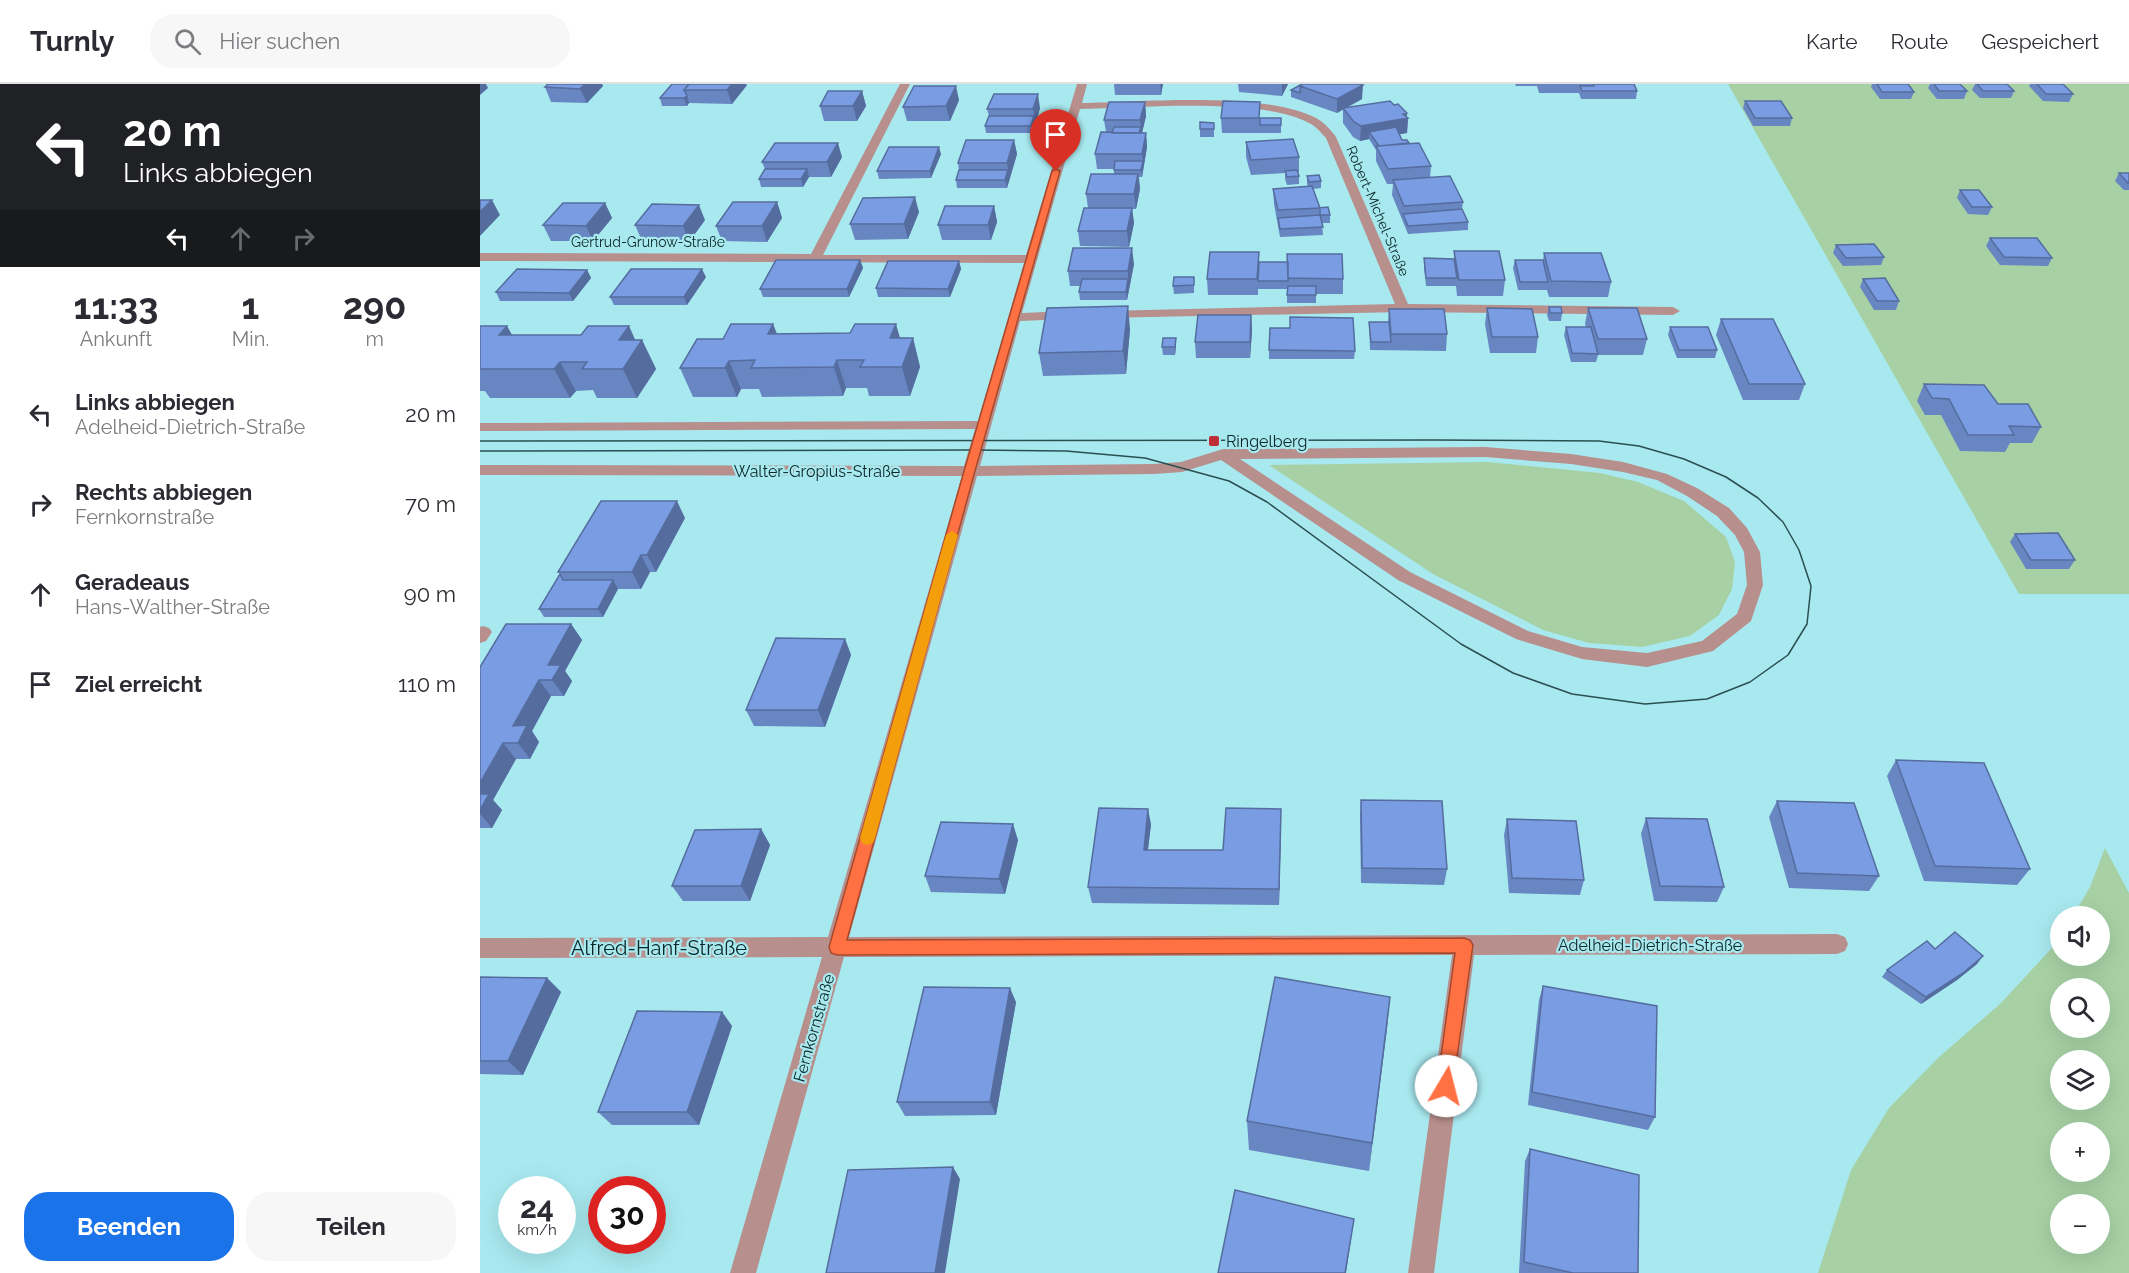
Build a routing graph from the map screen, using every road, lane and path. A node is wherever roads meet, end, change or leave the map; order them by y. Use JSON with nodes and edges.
{"nodes":[{"id":1,"x":905,"y":84,"type":"edge"},
{"id":2,"x":1082,"y":84,"type":"edge"},
{"id":3,"x":1075,"y":106,"type":"junction"},
{"id":4,"x":480,"y":257,"type":"edge"},
{"id":5,"x":816,"y":257,"type":"junction"},
{"id":6,"x":1031,"y":259,"type":"junction"},
{"id":7,"x":1403,"y":308,"type":"junction"},
{"id":8,"x":1673,"y":311,"type":"dead end"},
{"id":9,"x":1014,"y":317,"type":"junction"},
{"id":10,"x":983,"y":424,"type":"junction"},
{"id":11,"x":480,"y":427,"type":"edge"},
{"id":12,"x":1222,"y":454,"type":"junction"},
{"id":13,"x":480,"y":470,"type":"edge"},
{"id":14,"x":969,"y":471,"type":"junction"},
{"id":15,"x":1836,"y":944,"type":"dead end"},
{"id":16,"x":1464,"y":945,"type":"junction"},
{"id":17,"x":837,"y":947,"type":"junction"},
{"id":18,"x":480,"y":948,"type":"edge"},
{"id":19,"x":743,"y":1273,"type":"edge"},
{"id":20,"x":1421,"y":1273,"type":"edge"}],
"edges":[{"from":1,"to":5,"type":"street"},
{"from":2,"to":3,"type":"street","name":"Fernkornstraße"},
{"from":3,"to":6,"type":"street","name":"Fernkornstraße"},
{"from":3,"to":7,"type":"street","name":"Robert-Michel-Straße"},
{"from":4,"to":5,"type":"street","name":"Gertrud-Grunow-Straße"},
{"from":5,"to":6,"type":"street","name":"Gertrud-Grunow-Straße"},
{"from":6,"to":9,"type":"street","name":"Fernkornstraße"},
{"from":7,"to":8,"type":"street"},
{"from":7,"to":9,"type":"street"},
{"from":9,"to":10,"type":"street","name":"Fernkornstraße"},
{"from":10,"to":11,"type":"street"},
{"from":10,"to":14,"type":"street","name":"Fernkornstraße"},
{"from":12,"to":12,"type":"street","name":"Walter-Gropius-Straße"},
{"from":12,"to":14,"type":"street","name":"Walter-Gropius-Straße"},
{"from":13,"to":14,"type":"street","name":"Walter-Gropius-Straße"},
{"from":14,"to":17,"type":"street","name":"Fernkornstraße"},
{"from":15,"to":16,"type":"street","name":"Adelheid-Dietrich-Straße"},
{"from":16,"to":17,"type":"street","name":"Adelheid-Dietrich-Straße"},
{"from":16,"to":20,"type":"street"},
{"from":17,"to":18,"type":"street","name":"Alfred-Hanf-Straße"},
{"from":17,"to":19,"type":"street","name":"Fernkornstraße"}]}
